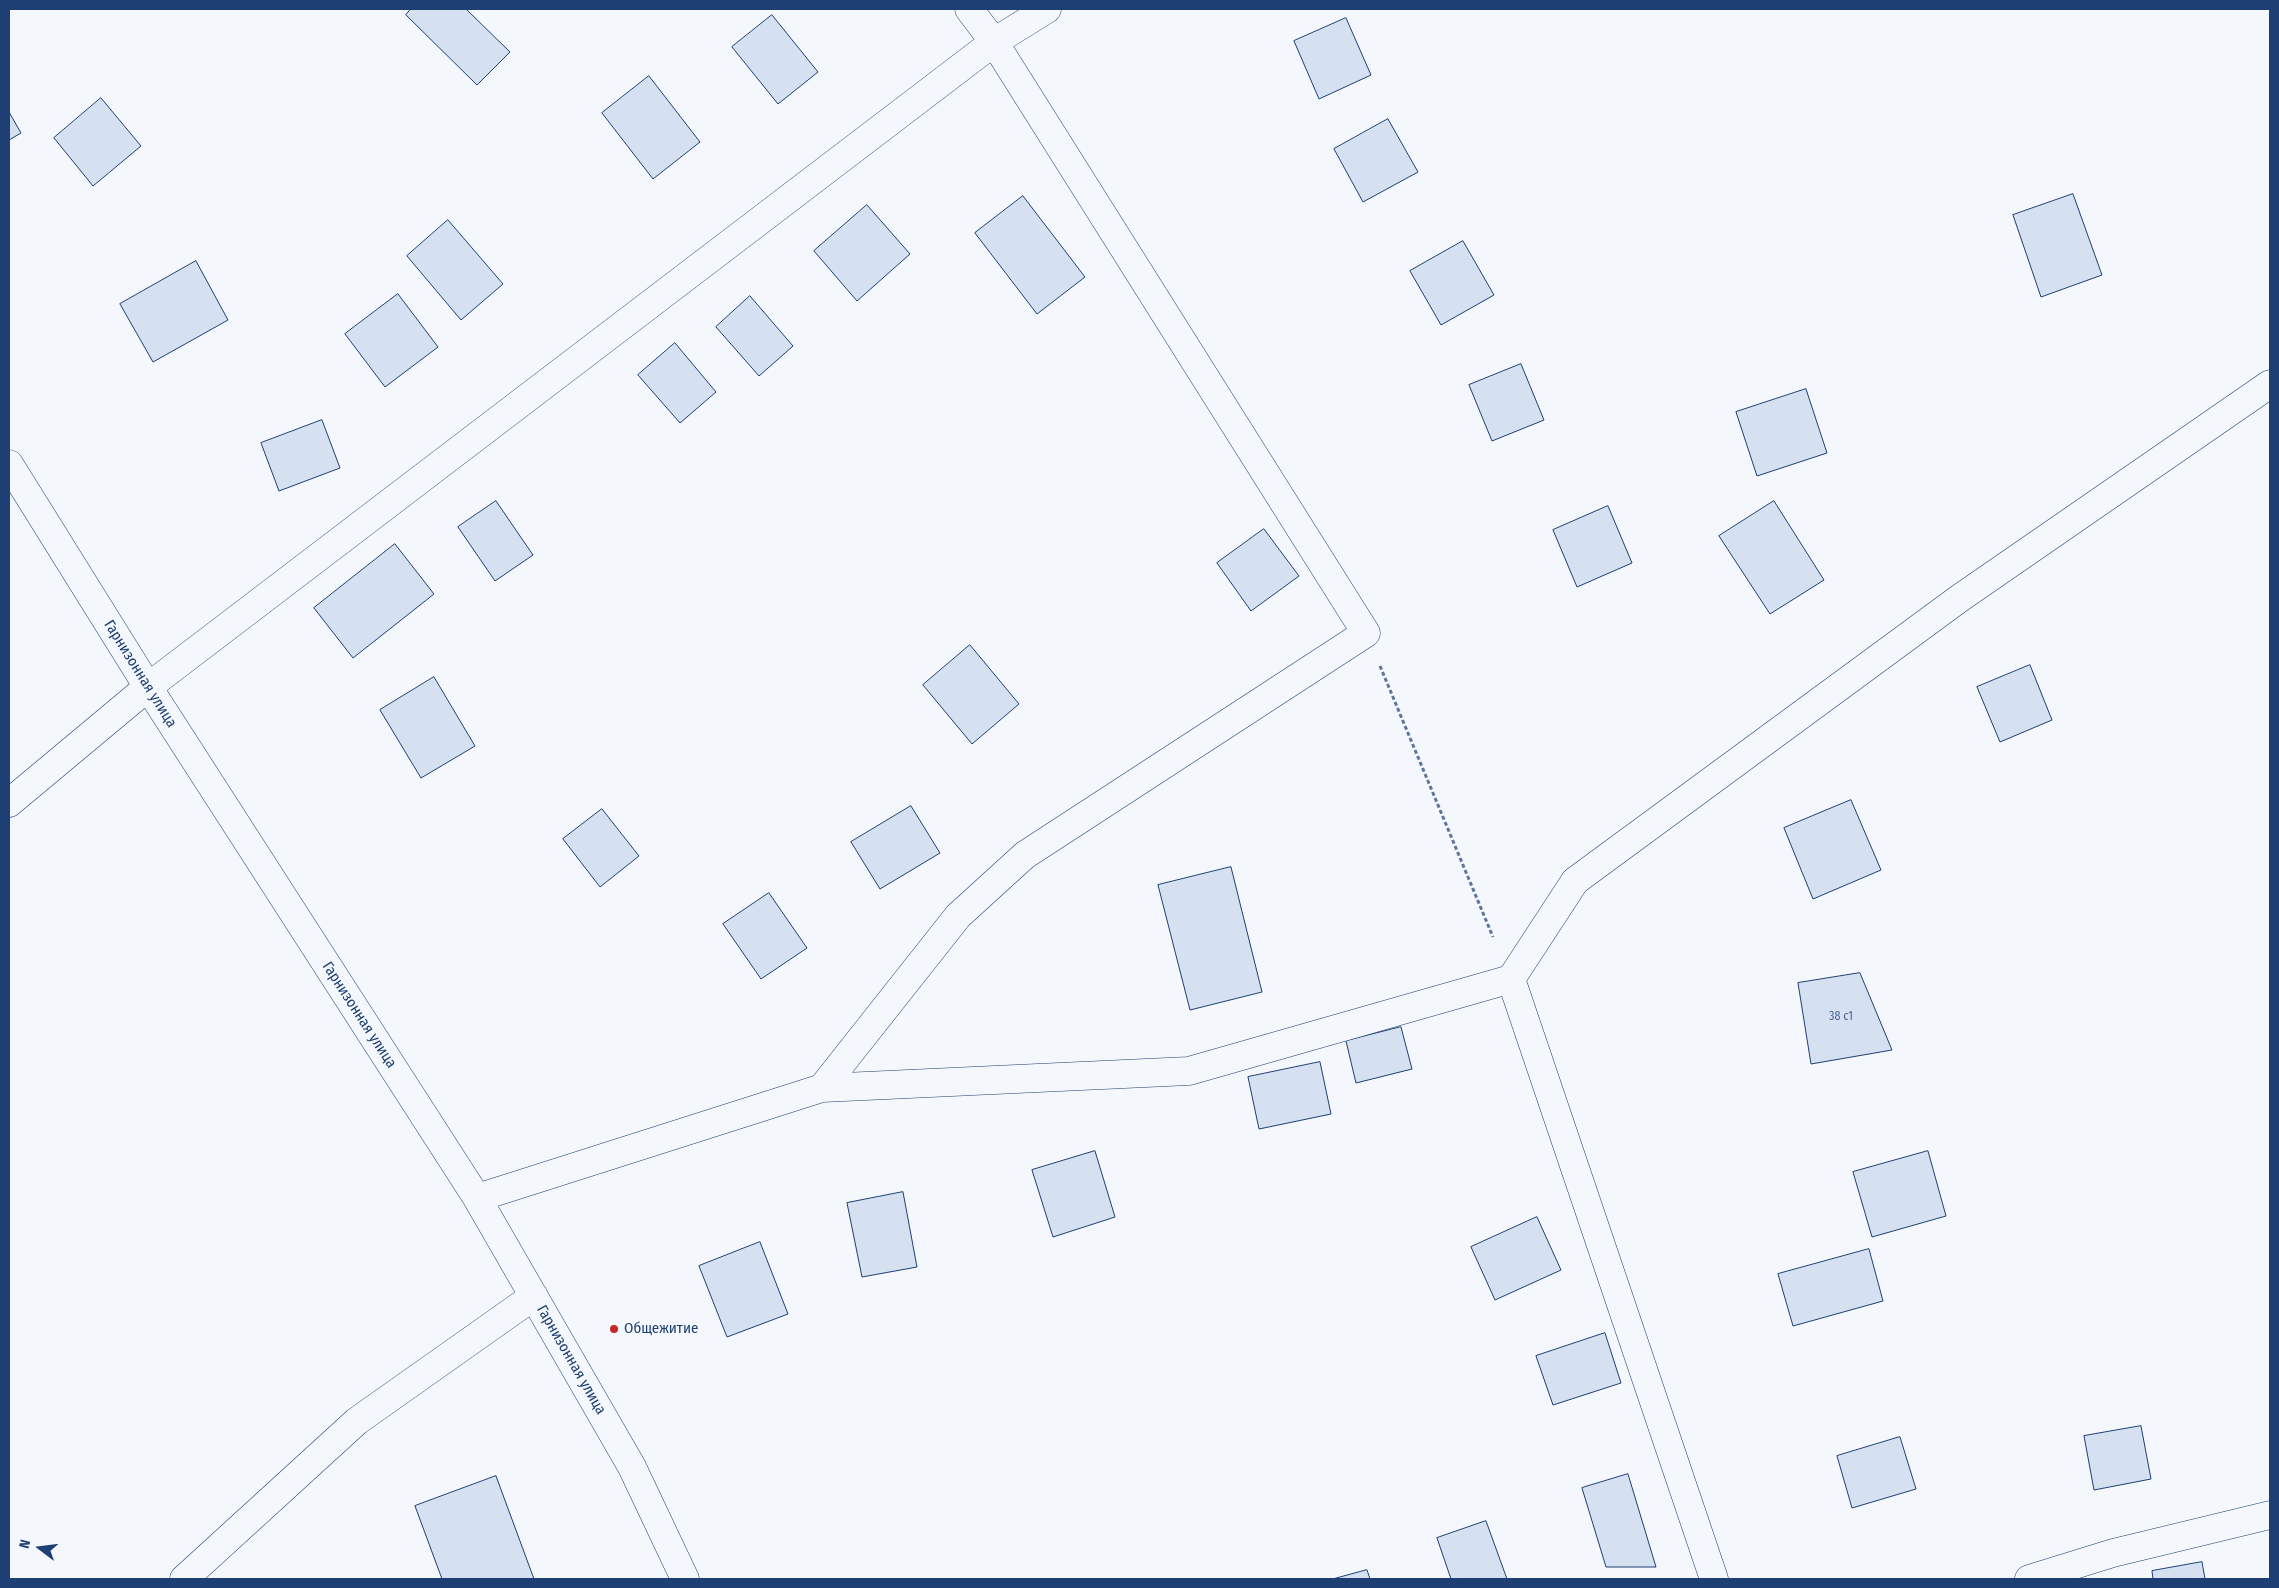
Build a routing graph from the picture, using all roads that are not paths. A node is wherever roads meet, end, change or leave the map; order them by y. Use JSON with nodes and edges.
{"nodes":[{"id":1,"x":969,"y":9,"type":"edge"},
{"id":2,"x":1047,"y":9,"type":"edge"},
{"id":3,"x":994,"y":42,"type":"junction"},
{"id":4,"x":2270,"y":384,"type":"edge"},
{"id":5,"x":9,"y":464,"type":"edge"},
{"id":6,"x":148,"y":687,"type":"junction"},
{"id":7,"x":9,"y":803,"type":"edge"},
{"id":8,"x":1511,"y":980,"type":"junction"},
{"id":9,"x":822,"y":1088,"type":"junction"},
{"id":10,"x":477,"y":1198,"type":"junction"},
{"id":11,"x":534,"y":1296,"type":"junction"},
{"id":12,"x":2270,"y":1515,"type":"edge"},
{"id":13,"x":184,"y":1579,"type":"edge"},
{"id":14,"x":685,"y":1579,"type":"edge"},
{"id":15,"x":1714,"y":1579,"type":"edge"},
{"id":16,"x":2029,"y":1579,"type":"edge"}],
"edges":[{"from":1,"to":3,"type":"street"},
{"from":2,"to":3,"type":"street"},
{"from":3,"to":6,"type":"street"},
{"from":3,"to":9,"type":"street"},
{"from":4,"to":8,"type":"street"},
{"from":5,"to":6,"type":"street","name":"Гарнизонная улица"},
{"from":6,"to":7,"type":"street"},
{"from":6,"to":10,"type":"street","name":"Гарнизонная улица"},
{"from":8,"to":9,"type":"street"},
{"from":8,"to":15,"type":"street"},
{"from":9,"to":10,"type":"street"},
{"from":10,"to":11,"type":"street","name":"Гарнизонная улица"},
{"from":11,"to":13,"type":"street"},
{"from":11,"to":14,"type":"street","name":"Гарнизонная улица"},
{"from":12,"to":16,"type":"street"}]}
